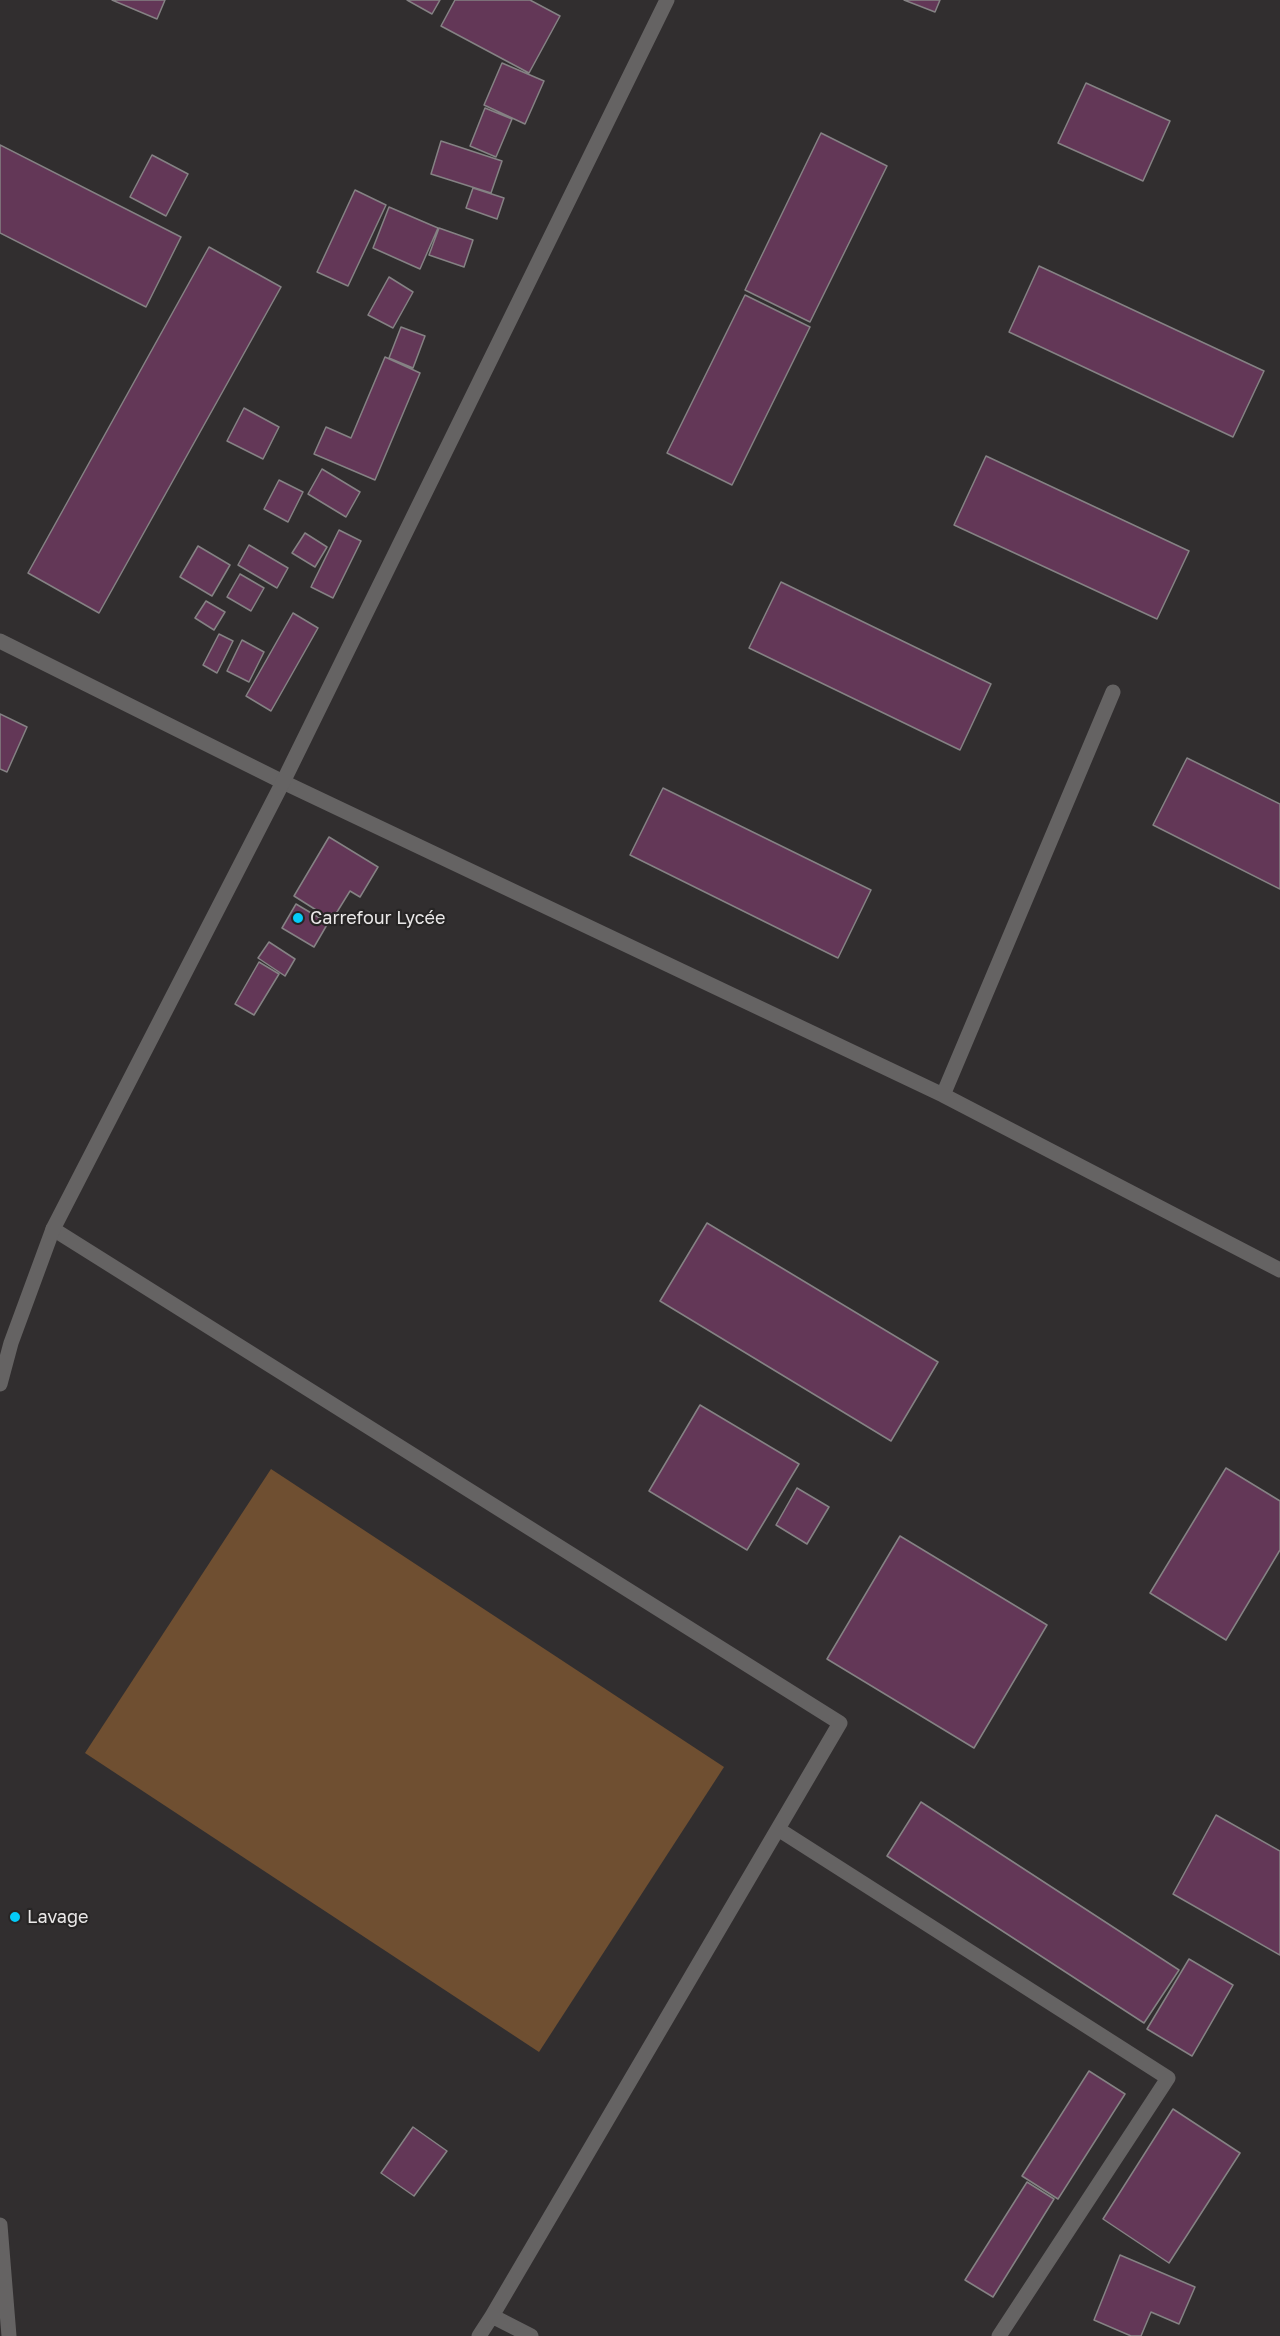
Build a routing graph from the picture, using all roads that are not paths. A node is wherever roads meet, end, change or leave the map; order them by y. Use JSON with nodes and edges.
{"nodes":[{"id":1,"x":667,"y":0,"type":"edge"},
{"id":2,"x":0,"y":641,"type":"edge"},
{"id":3,"x":1113,"y":692,"type":"dead end"},
{"id":4,"x":283,"y":782,"type":"junction"},
{"id":5,"x":943,"y":1095,"type":"junction"},
{"id":6,"x":53,"y":1229,"type":"junction"},
{"id":7,"x":1280,"y":1270,"type":"edge"},
{"id":8,"x":0,"y":1384,"type":"edge"},
{"id":9,"x":778,"y":1829,"type":"junction"},
{"id":10,"x":0,"y":2225,"type":"edge"},
{"id":11,"x":2,"y":2297,"type":"edge"},
{"id":12,"x":492,"y":2316,"type":"junction"},
{"id":13,"x":9,"y":2336,"type":"edge"},
{"id":14,"x":478,"y":2336,"type":"edge"},
{"id":15,"x":531,"y":2336,"type":"edge"},
{"id":16,"x":999,"y":2336,"type":"edge"}],
"edges":[{"from":1,"to":4,"type":"street"},
{"from":2,"to":4,"type":"street"},
{"from":3,"to":5,"type":"street"},
{"from":4,"to":5,"type":"street"},
{"from":4,"to":6,"type":"street"},
{"from":5,"to":7,"type":"street"},
{"from":6,"to":8,"type":"street"},
{"from":6,"to":9,"type":"street"},
{"from":9,"to":12,"type":"street"},
{"from":9,"to":16,"type":"street"},
{"from":10,"to":11,"type":"street"},
{"from":11,"to":13,"type":"street"},
{"from":12,"to":14,"type":"street"},
{"from":12,"to":15,"type":"street"}]}
